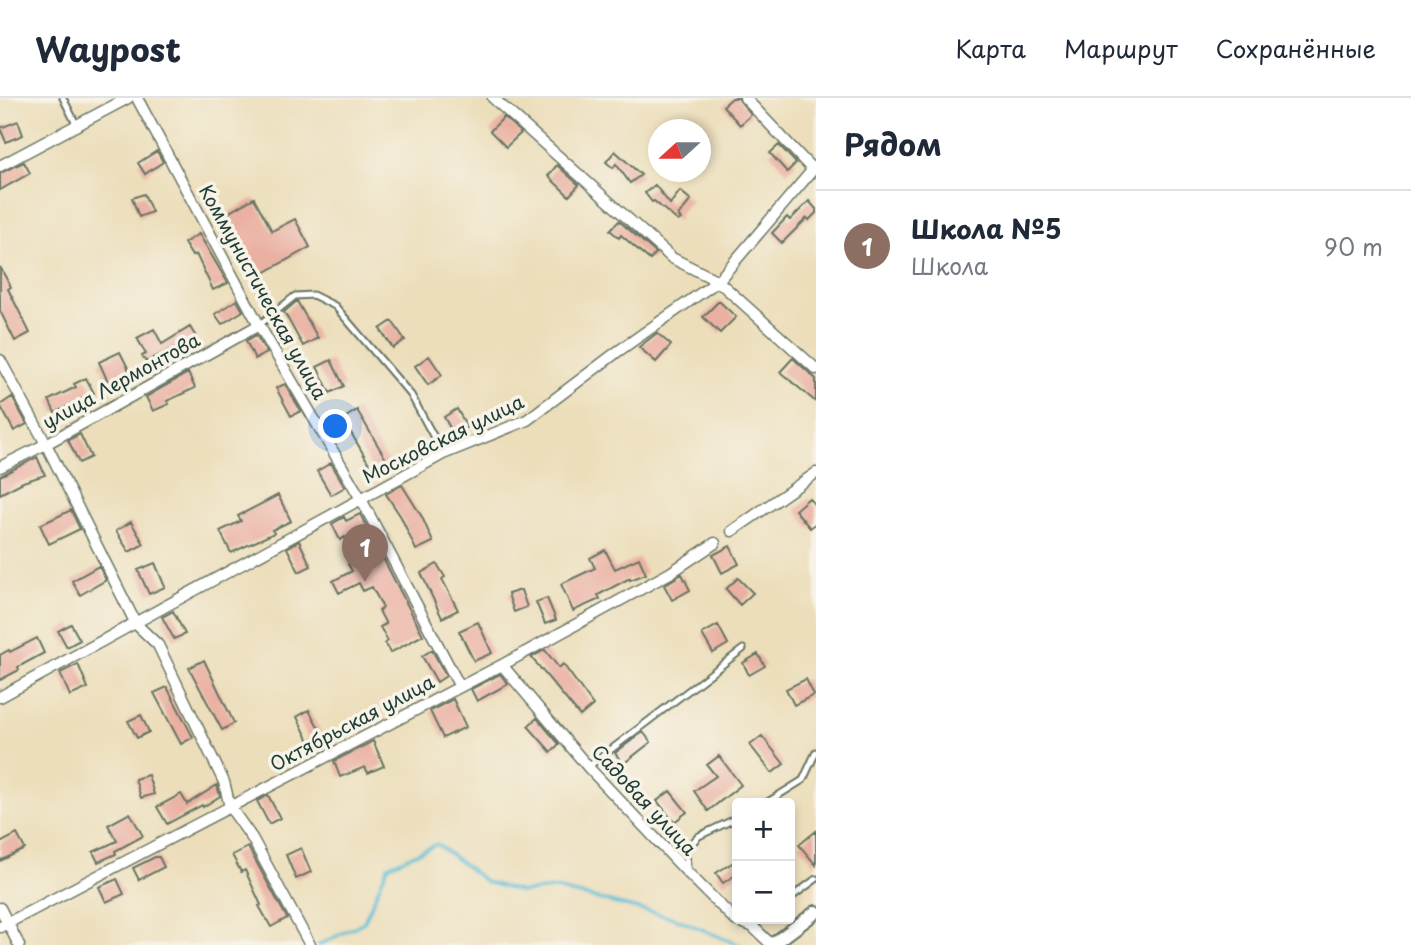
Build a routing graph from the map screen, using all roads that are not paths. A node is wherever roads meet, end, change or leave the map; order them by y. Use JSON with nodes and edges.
{"nodes":[{"id":1,"x":63,"y":98,"type":"edge"},
{"id":2,"x":128,"y":98,"type":"edge"},
{"id":3,"x":137,"y":98,"type":"edge"},
{"id":4,"x":493,"y":98,"type":"edge"},
{"id":5,"x":745,"y":98,"type":"edge"},
{"id":6,"x":77,"y":126,"type":"junction"},
{"id":7,"x":0,"y":166,"type":"edge"},
{"id":8,"x":815,"y":168,"type":"edge"},
{"id":9,"x":718,"y":281,"type":"junction"},
{"id":10,"x":259,"y":325,"type":"junction"},
{"id":11,"x":0,"y":360,"type":"edge"},
{"id":12,"x":816,"y":369,"type":"edge"},
{"id":13,"x":46,"y":444,"type":"junction"},
{"id":14,"x":443,"y":454,"type":"junction"},
{"id":15,"x":0,"y":467,"type":"edge"},
{"id":16,"x":816,"y":473,"type":"edge"},
{"id":17,"x":361,"y":499,"type":"junction"},
{"id":18,"x":732,"y":531,"type":"dead end"},
{"id":19,"x":715,"y":542,"type":"dead end"},
{"id":20,"x":136,"y":624,"type":"junction"},
{"id":21,"x":743,"y":649,"type":"dead end"},
{"id":22,"x":502,"y":665,"type":"junction"},
{"id":23,"x":460,"y":687,"type":"junction"},
{"id":24,"x":0,"y":697,"type":"edge"},
{"id":25,"x":816,"y":752,"type":"edge"},
{"id":26,"x":588,"y":767,"type":"junction"},
{"id":27,"x":774,"y":798,"type":"edge"},
{"id":28,"x":230,"y":807,"type":"junction"},
{"id":29,"x":732,"y":820,"type":"edge"},
{"id":30,"x":687,"y":872,"type":"junction"},
{"id":31,"x":816,"y":879,"type":"edge"},
{"id":32,"x":795,"y":894,"type":"edge"},
{"id":33,"x":0,"y":908,"type":"edge"},
{"id":34,"x":816,"y":912,"type":"edge"},
{"id":35,"x":755,"y":924,"type":"edge"},
{"id":36,"x":4,"y":925,"type":"edge"},
{"id":37,"x":752,"y":926,"type":"junction"},
{"id":38,"x":309,"y":942,"type":"edge"},
{"id":39,"x":19,"y":945,"type":"edge"},
{"id":40,"x":772,"y":945,"type":"edge"}],
"edges":[{"from":1,"to":6,"type":"lane"},
{"from":2,"to":6,"type":"street"},
{"from":3,"to":10,"type":"street","name":"Коммунистическая улица"},
{"from":4,"to":9,"type":"street"},
{"from":5,"to":8,"type":"street"},
{"from":6,"to":7,"type":"street"},
{"from":8,"to":9,"type":"street","name":"Московская улица"},
{"from":9,"to":12,"type":"street"},
{"from":9,"to":14,"type":"street","name":"Московская улица"},
{"from":10,"to":13,"type":"street","name":"улица Лермонтова"},
{"from":10,"to":14,"type":"lane"},
{"from":10,"to":17,"type":"street","name":"Коммунистическая улица"},
{"from":11,"to":13,"type":"street"},
{"from":13,"to":15,"type":"street","name":"улица Лермонтова"},
{"from":13,"to":20,"type":"street"},
{"from":14,"to":17,"type":"street","name":"Московская улица"},
{"from":16,"to":18,"type":"street"},
{"from":17,"to":20,"type":"street","name":"Московская улица"},
{"from":17,"to":23,"type":"street","name":"Коммунистическая улица"},
{"from":19,"to":22,"type":"street","name":"Октябрьская улица"},
{"from":20,"to":24,"type":"street","name":"Московская улица"},
{"from":20,"to":28,"type":"street"},
{"from":21,"to":26,"type":"lane"},
{"from":22,"to":23,"type":"street","name":"Октябрьская улица"},
{"from":22,"to":26,"type":"street","name":"Садовая улица"},
{"from":23,"to":28,"type":"street","name":"Октябрьская улица"},
{"from":25,"to":27,"type":"lane"},
{"from":26,"to":30,"type":"street","name":"Садовая улица"},
{"from":28,"to":36,"type":"street","name":"Октябрьская улица"},
{"from":28,"to":38,"type":"street"},
{"from":29,"to":30,"type":"lane"},
{"from":30,"to":37,"type":"street","name":"Садовая улица"},
{"from":31,"to":32,"type":"lane"},
{"from":33,"to":36,"type":"street"},
{"from":34,"to":40,"type":"street"},
{"from":35,"to":37,"type":"lane"},
{"from":36,"to":39,"type":"street"},
{"from":37,"to":40,"type":"street","name":"Садовая улица"}]}
